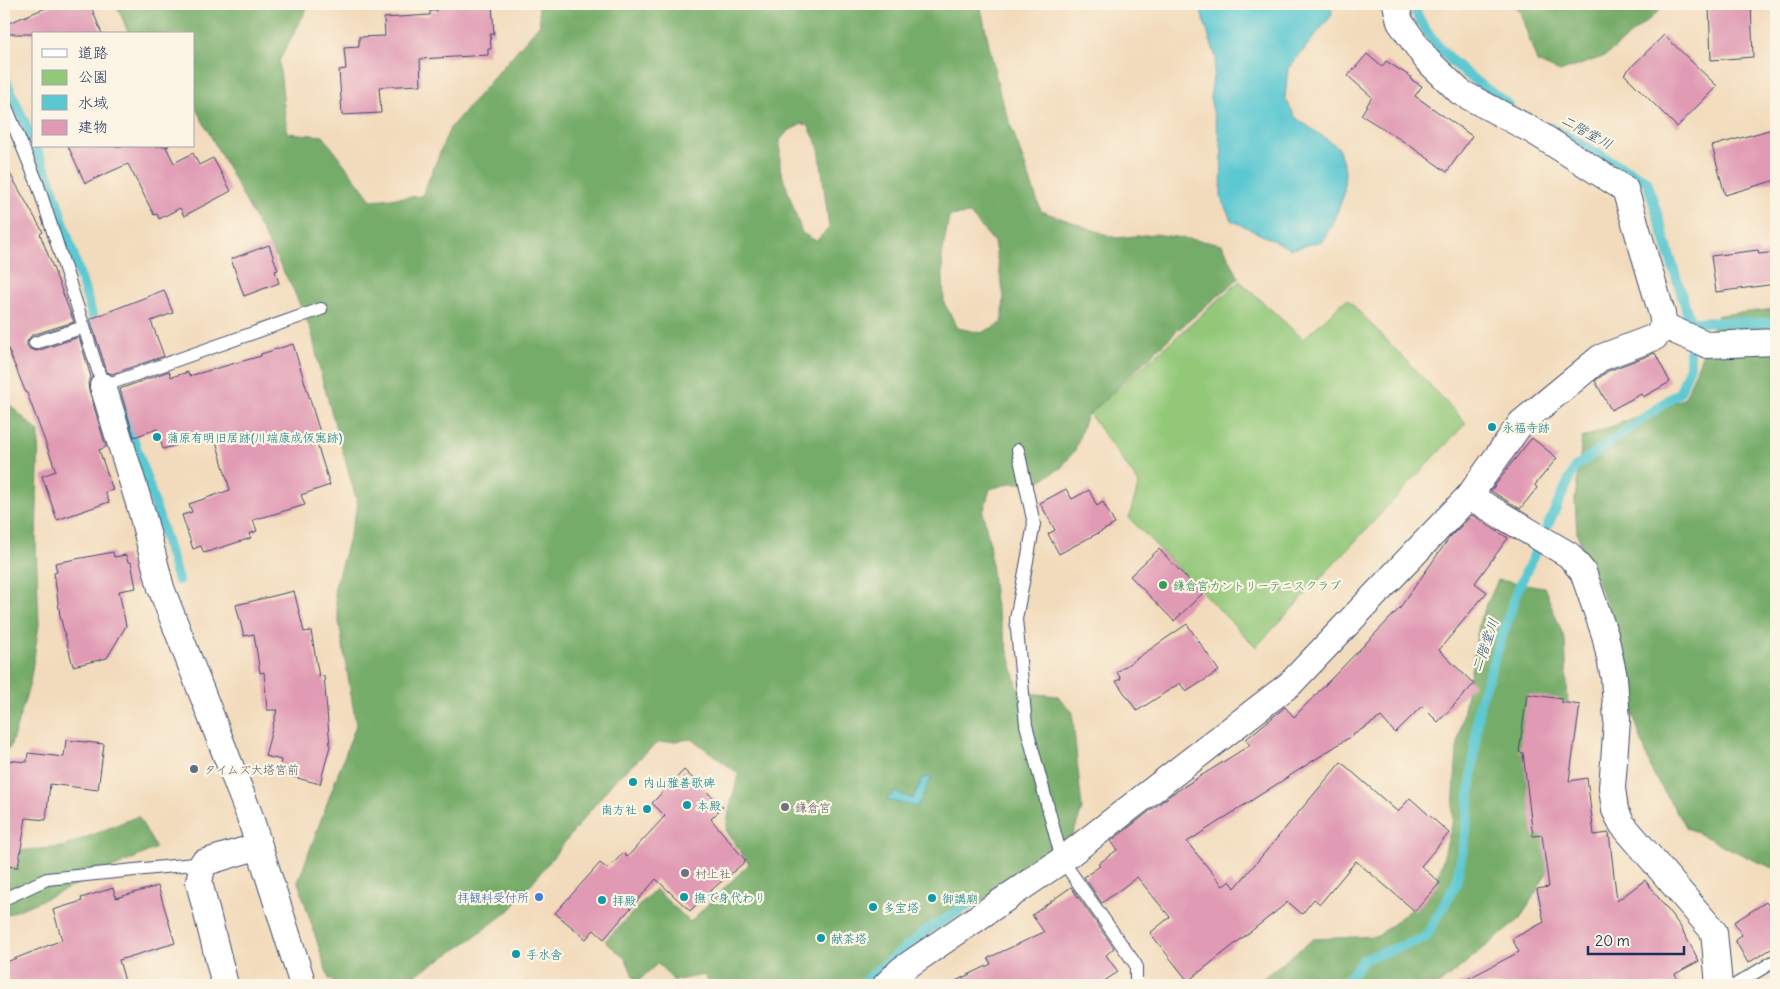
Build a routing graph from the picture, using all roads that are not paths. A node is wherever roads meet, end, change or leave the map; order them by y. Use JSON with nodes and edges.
{"nodes":[{"id":1,"x":1396,"y":4,"type":"edge"},
{"id":2,"x":4,"y":102,"type":"edge"},
{"id":3,"x":7,"y":117,"type":"edge"},
{"id":4,"x":321,"y":309,"type":"dead end"},
{"id":5,"x":1664,"y":326,"type":"junction"},
{"id":6,"x":84,"y":327,"type":"junction"},
{"id":7,"x":1776,"y":342,"type":"edge"},
{"id":8,"x":35,"y":344,"type":"dead end"},
{"id":9,"x":103,"y":386,"type":"junction"},
{"id":10,"x":1018,"y":450,"type":"dead end"},
{"id":11,"x":1469,"y":496,"type":"junction"},
{"id":12,"x":259,"y":846,"type":"junction"},
{"id":13,"x":1062,"y":860,"type":"junction"},
{"id":14,"x":203,"y":863,"type":"junction"},
{"id":15,"x":4,"y":899,"type":"edge"},
{"id":16,"x":1776,"y":960,"type":"edge"},
{"id":17,"x":225,"y":985,"type":"edge"},
{"id":18,"x":303,"y":985,"type":"edge"},
{"id":19,"x":886,"y":985,"type":"edge"},
{"id":20,"x":1136,"y":985,"type":"edge"},
{"id":21,"x":1719,"y":985,"type":"edge"},
{"id":22,"x":1735,"y":985,"type":"edge"}],
"edges":[{"from":1,"to":5,"type":"street"},
{"from":2,"to":3,"type":"lane"},
{"from":3,"to":6,"type":"lane"},
{"from":4,"to":9,"type":"lane"},
{"from":5,"to":7,"type":"street"},
{"from":5,"to":11,"type":"street"},
{"from":6,"to":8,"type":"lane"},
{"from":6,"to":9,"type":"lane"},
{"from":9,"to":12,"type":"street"},
{"from":10,"to":13,"type":"lane"},
{"from":11,"to":13,"type":"street"},
{"from":11,"to":21,"type":"street"},
{"from":12,"to":14,"type":"street"},
{"from":12,"to":18,"type":"street"},
{"from":13,"to":19,"type":"street"},
{"from":13,"to":20,"type":"lane"},
{"from":14,"to":15,"type":"lane"},
{"from":14,"to":17,"type":"street"},
{"from":16,"to":22,"type":"lane"}]}
